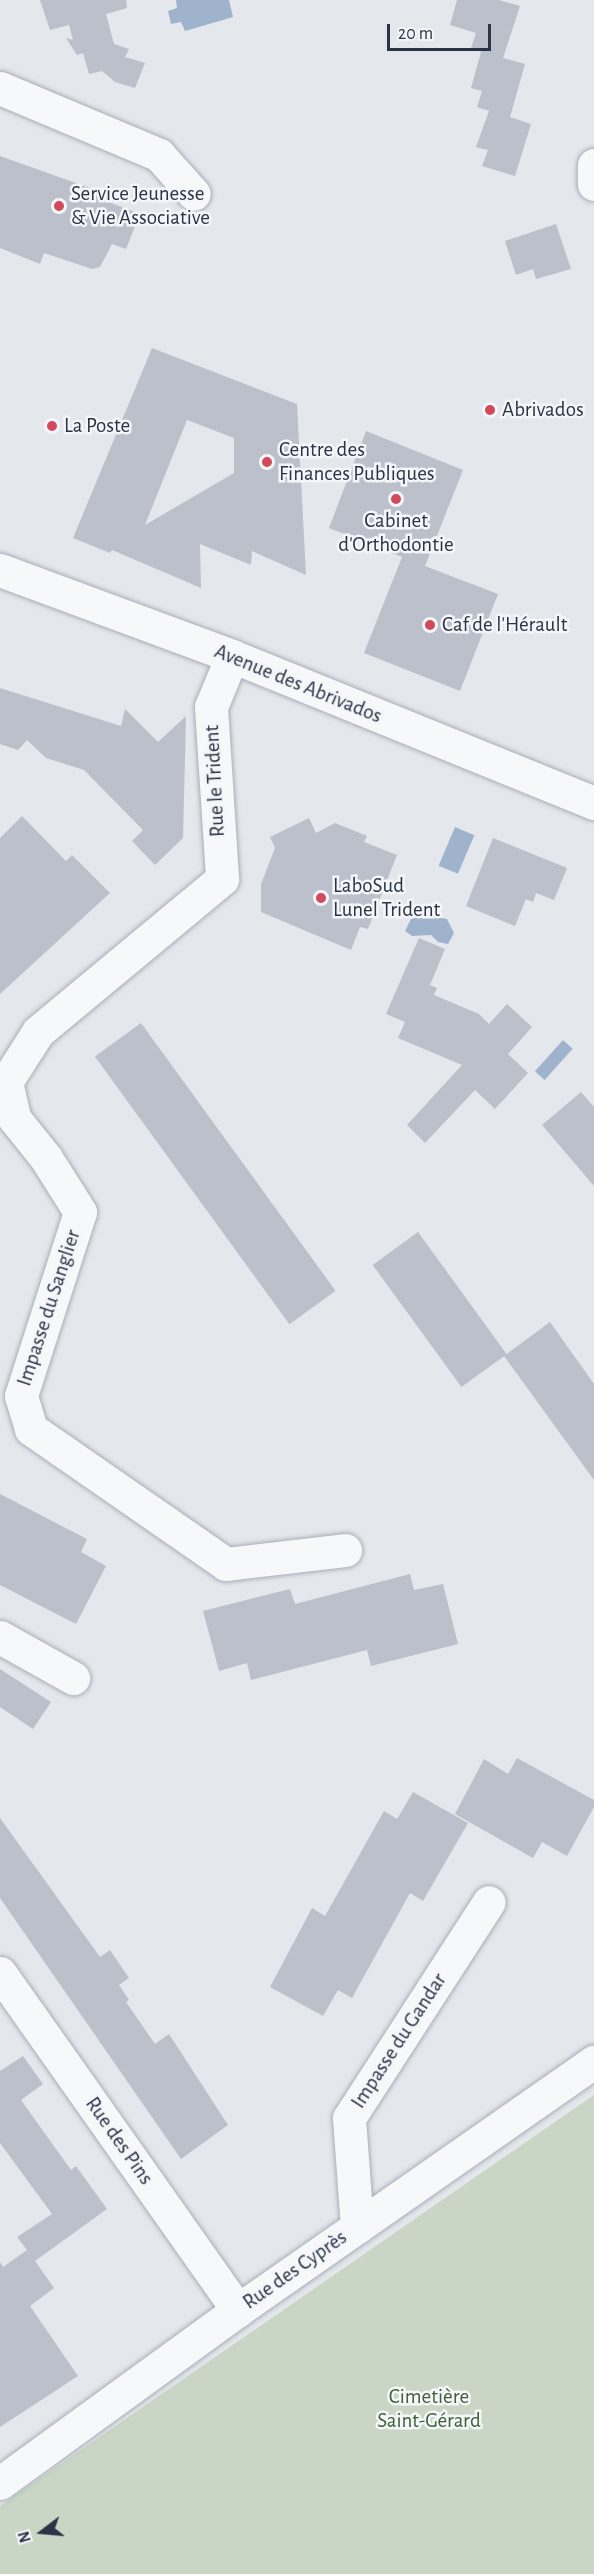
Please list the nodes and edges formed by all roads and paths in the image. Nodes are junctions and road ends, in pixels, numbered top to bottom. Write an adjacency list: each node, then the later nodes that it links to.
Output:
1 (0, 88): 4 (street)
2 (594, 165): 3 (street)
3 (594, 184)
4 (194, 194)
5 (0, 570): 6 (street, Avenue des Abrivados)
6 (231, 656): 7 (street, Avenue des Abrivados); 8 (street, Rue le Trident)
7 (594, 803)
8 (198, 898): 9 (street, Impasse du Sanglier)
9 (3, 1084): 10 (street, Impasse du Sanglier)
10 (345, 1550)
11 (0, 1637): 12 (street)
12 (73, 1678)
13 (489, 1902): 16 (street, Impasse du Gandar)
14 (0, 1973): 17 (street, Rue des Pins)
15 (594, 2062): 16 (street, Rue des Cyprès)
16 (357, 2227): 17 (street, Rue des Cyprès)
17 (238, 2310): 18 (street, Rue des Cyprès)
18 (0, 2483)

